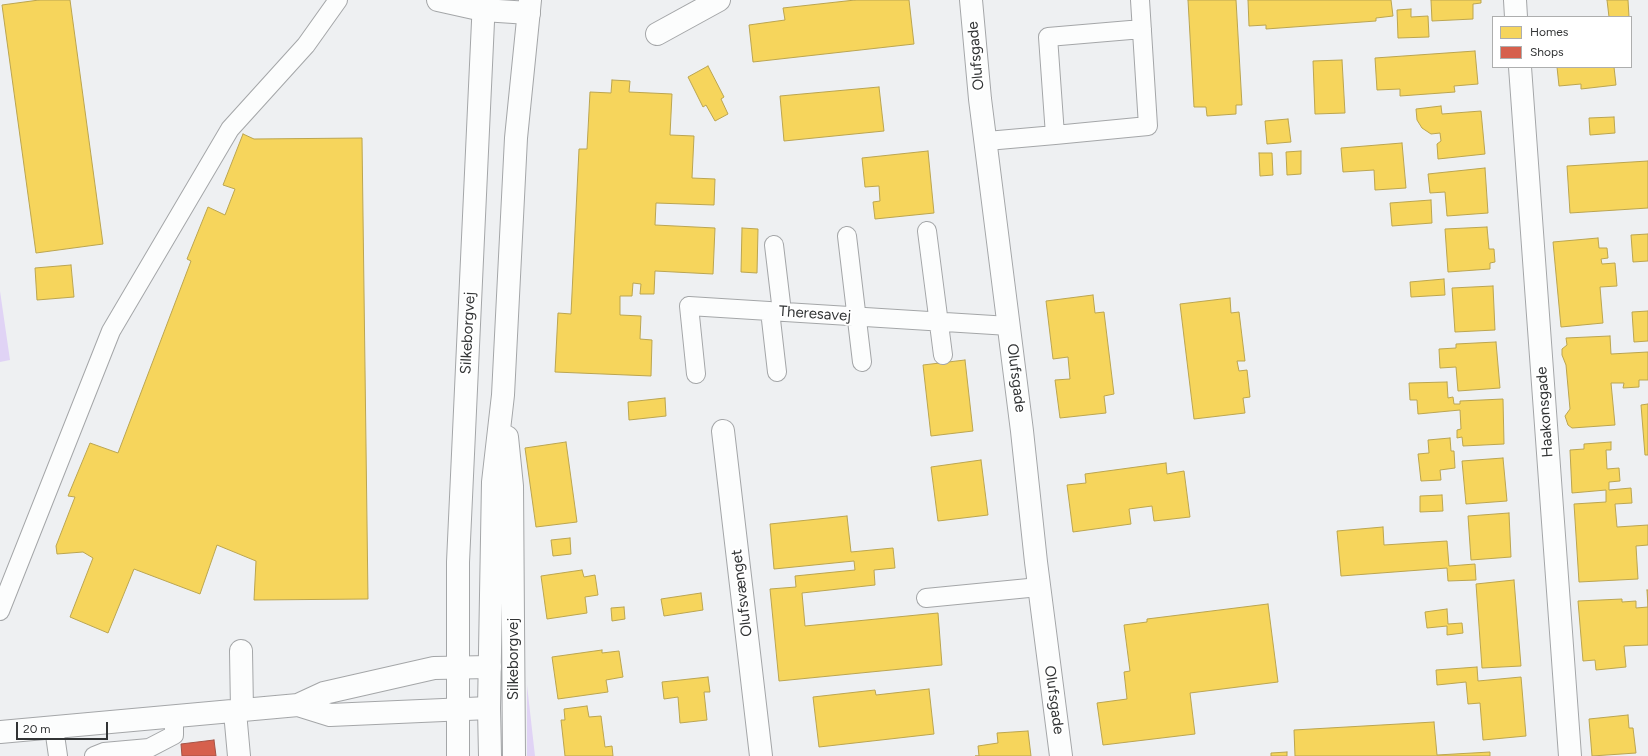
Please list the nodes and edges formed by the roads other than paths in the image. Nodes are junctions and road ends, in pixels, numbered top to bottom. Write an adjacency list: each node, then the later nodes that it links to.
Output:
1 (338, 0): 30 (lane)
2 (438, 0): 7 (street)
3 (719, 0): 11 (street)
4 (971, 0): 14 (street, Olufsgade)
5 (1140, 0): 10 (lane)
6 (1515, 0): 9 (street)
7 (483, 5): 8 (street); 32 (street, Silkeborgvej)
8 (530, 6): 26 (street, Silkeborgvej)
9 (1516, 16)
10 (1142, 29): 13 (lane); 13 (lane)
11 (657, 34)
12 (1520, 68): 49 (street, Haakonsgade)
13 (1055, 135): 14 (lane)
14 (987, 141): 21 (street, Olufsgade)
15 (927, 231): 20 (lane)
16 (846, 236): 19 (lane)
17 (774, 244): 18 (lane)
18 (776, 311): 19 (lane, Theresavej); 24 (lane); 25 (lane, Theresavej)
19 (857, 316): 20 (lane, Theresavej); 23 (lane)
20 (938, 321): 21 (lane, Theresavej); 22 (lane)
21 (1009, 326): 28 (street, Olufsgade)
22 (942, 354)
23 (862, 362)
24 (777, 372)
25 (696, 374)
26 (503, 395): 33 (street, Silkeborgvej); 46 (street, Silkeborgvej)
27 (723, 430): 47 (street, Olufsvænget)
28 (1039, 587): 29 (lane); 48 (street, Olufsgade)
29 (926, 598)
30 (0, 611)
31 (241, 651): 37 (street)
32 (458, 667): 33 (street, Silkeborgvej); 34 (street, Silkeborgvej); 36 (street, Silkeborgvej)
33 (490, 667): 35 (street, Silkeborgvej)
34 (298, 705): 36 (street, Silkeborgvej); 37 (street, Silkeborgvej)
35 (489, 708): 36 (street, Silkeborgvej); 45 (street, Silkeborgvej)
36 (458, 710): 44 (street, Silkeborgvej)
37 (238, 711): 38 (street, Silkeborgvej); 43 (street)
38 (174, 717): 39 (street, Silkeborgvej); 42 (lane)
39 (54, 728): 40 (street, Silkeborgvej); 41 (lane)
40 (0, 732)
41 (58, 756)
42 (94, 756)
43 (239, 756)
44 (458, 756)
45 (490, 756)
46 (514, 756)
47 (761, 756)
48 (1061, 756)
49 (1570, 756)

